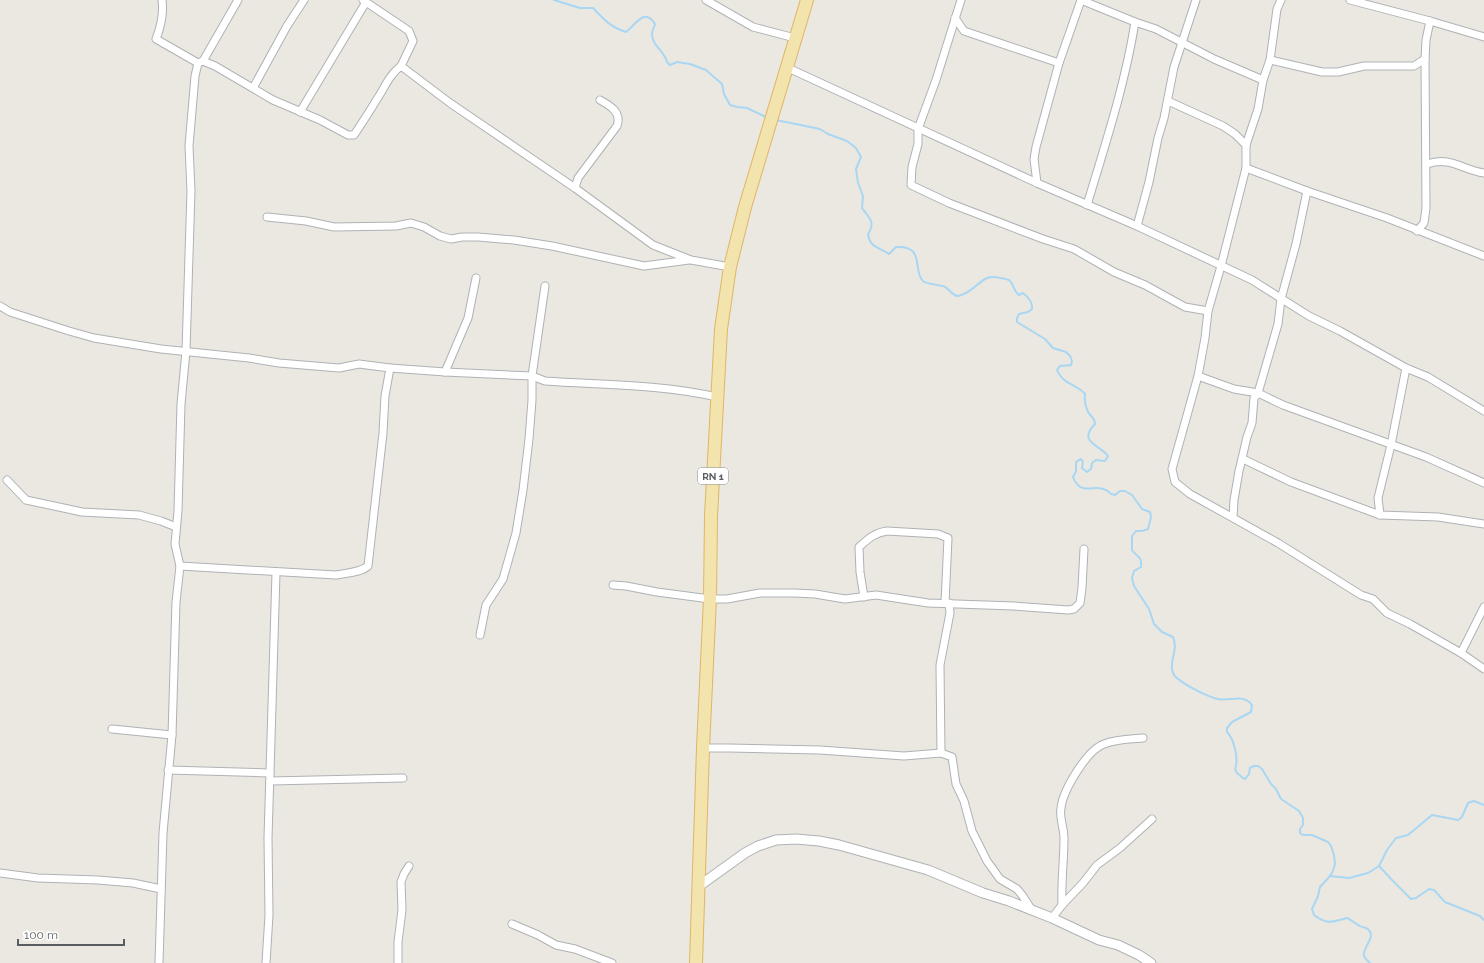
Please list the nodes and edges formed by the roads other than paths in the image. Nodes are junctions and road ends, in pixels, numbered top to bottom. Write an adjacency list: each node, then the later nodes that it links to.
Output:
1 (162, 0): 20 (street)
2 (238, 0): 20 (street)
3 (304, 0): 25 (street)
4 (706, 0): 16 (street)
5 (807, 0): 16 (main road, RN 1)
6 (960, 0): 12 (street)
7 (1081, 0): 14 (street); 21 (street)
8 (1196, 0): 17 (street)
9 (1281, 0): 19 (street)
10 (1350, 0): 13 (street)
11 (364, 1): 22 (street); 28 (street)
12 (955, 18): 21 (street); 29 (street)
13 (1430, 21): 15 (street); 18 (street)
14 (1135, 22): 17 (street); 37 (street)
15 (1484, 37)
16 (795, 38): 23 (main road, RN 1)
17 (1182, 41): 24 (street); 27 (street)
18 (1425, 59): 19 (street); 31 (street)
19 (1270, 60): 24 (street)
20 (201, 62): 25 (street); 50 (street)
21 (1059, 63): 34 (street)
22 (401, 66): 28 (street); 35 (street)
23 (786, 68): 29 (street); 44 (main road, RN 1)
24 (1263, 80): 30 (street)
25 (253, 88): 28 (street)
26 (600, 100): 35 (street)
27 (1168, 101): 30 (street); 39 (street)
28 (300, 112)
29 (918, 129): 34 (street); 49 (street)
30 (1246, 145): 32 (street)
31 (1426, 164): 33 (street); 40 (street)
32 (1246, 168): 36 (street); 43 (street)
33 (1484, 173)
34 (1037, 183): 37 (street)
35 (575, 188): 42 (street)
36 (1307, 191): 40 (street); 47 (street)
37 (1087, 205): 39 (street)
38 (267, 217): 42 (street)
39 (1137, 226): 43 (street)
40 (1417, 231): 41 (street)
41 (1484, 256)
42 (691, 260): 44 (street)
43 (1221, 266): 47 (street); 49 (street)
44 (730, 267): 57 (main road, RN 1)
45 (476, 278): 53 (street)
46 (545, 286): 54 (street)
47 (1281, 299): 52 (street); 56 (street)
48 (0, 306): 50 (street)
49 (1208, 311): 55 (street)
50 (186, 351): 51 (street); 66 (street)
51 (390, 368): 53 (street); 69 (street)
52 (1406, 368): 58 (street); 59 (street)
53 (445, 372): 54 (street)
54 (532, 376): 57 (street); 75 (street)
55 (1198, 376): 56 (street); 64 (street)
56 (1258, 393): 59 (street); 60 (street)
57 (717, 397): 72 (main road, RN 1)
58 (1484, 411)
59 (1391, 445): 62 (street); 63 (street)
60 (1243, 459): 63 (street); 64 (street)
61 (7, 480): 66 (street)
62 (1484, 483)
63 (1380, 515): 65 (street)
64 (1233, 517): 76 (street)
65 (1484, 524)
66 (176, 527): 68 (street)
67 (1084, 549): 73 (street)
68 (180, 566): 69 (street); 79 (street)
69 (276, 573): 84 (street)
70 (614, 585): 72 (street)
71 (864, 597): 72 (street); 73 (street); 73 (street)
72 (710, 599): 81 (main road, RN 1)
73 (947, 603): 82 (street)
74 (1484, 607): 76 (street)
75 (480, 635)
76 (1461, 653): 77 (street)
77 (1484, 670)
78 (112, 730): 79 (street)
79 (172, 735): 83 (street)
80 (1143, 738): 92 (street)
81 (703, 748): 82 (street); 90 (main road, RN 1)
82 (941, 753): 93 (street)
83 (168, 770): 84 (street); 91 (street)
84 (270, 773): 86 (street)
85 (403, 778): 86 (street)
86 (270, 781): 97 (street)
87 (1152, 819): 92 (street)
88 (409, 866): 98 (street)
89 (0, 873): 91 (street)
90 (699, 886): 93 (street); 100 (main road, RN 1)
91 (160, 888): 96 (street)
92 (1062, 905): 94 (street)
93 (1030, 909): 94 (street)
94 (1052, 918): 101 (street)
95 (512, 924): 99 (street)
96 (159, 963)
97 (266, 963)
98 (398, 963)
99 (612, 963)
100 (696, 963)
101 (1151, 963)

